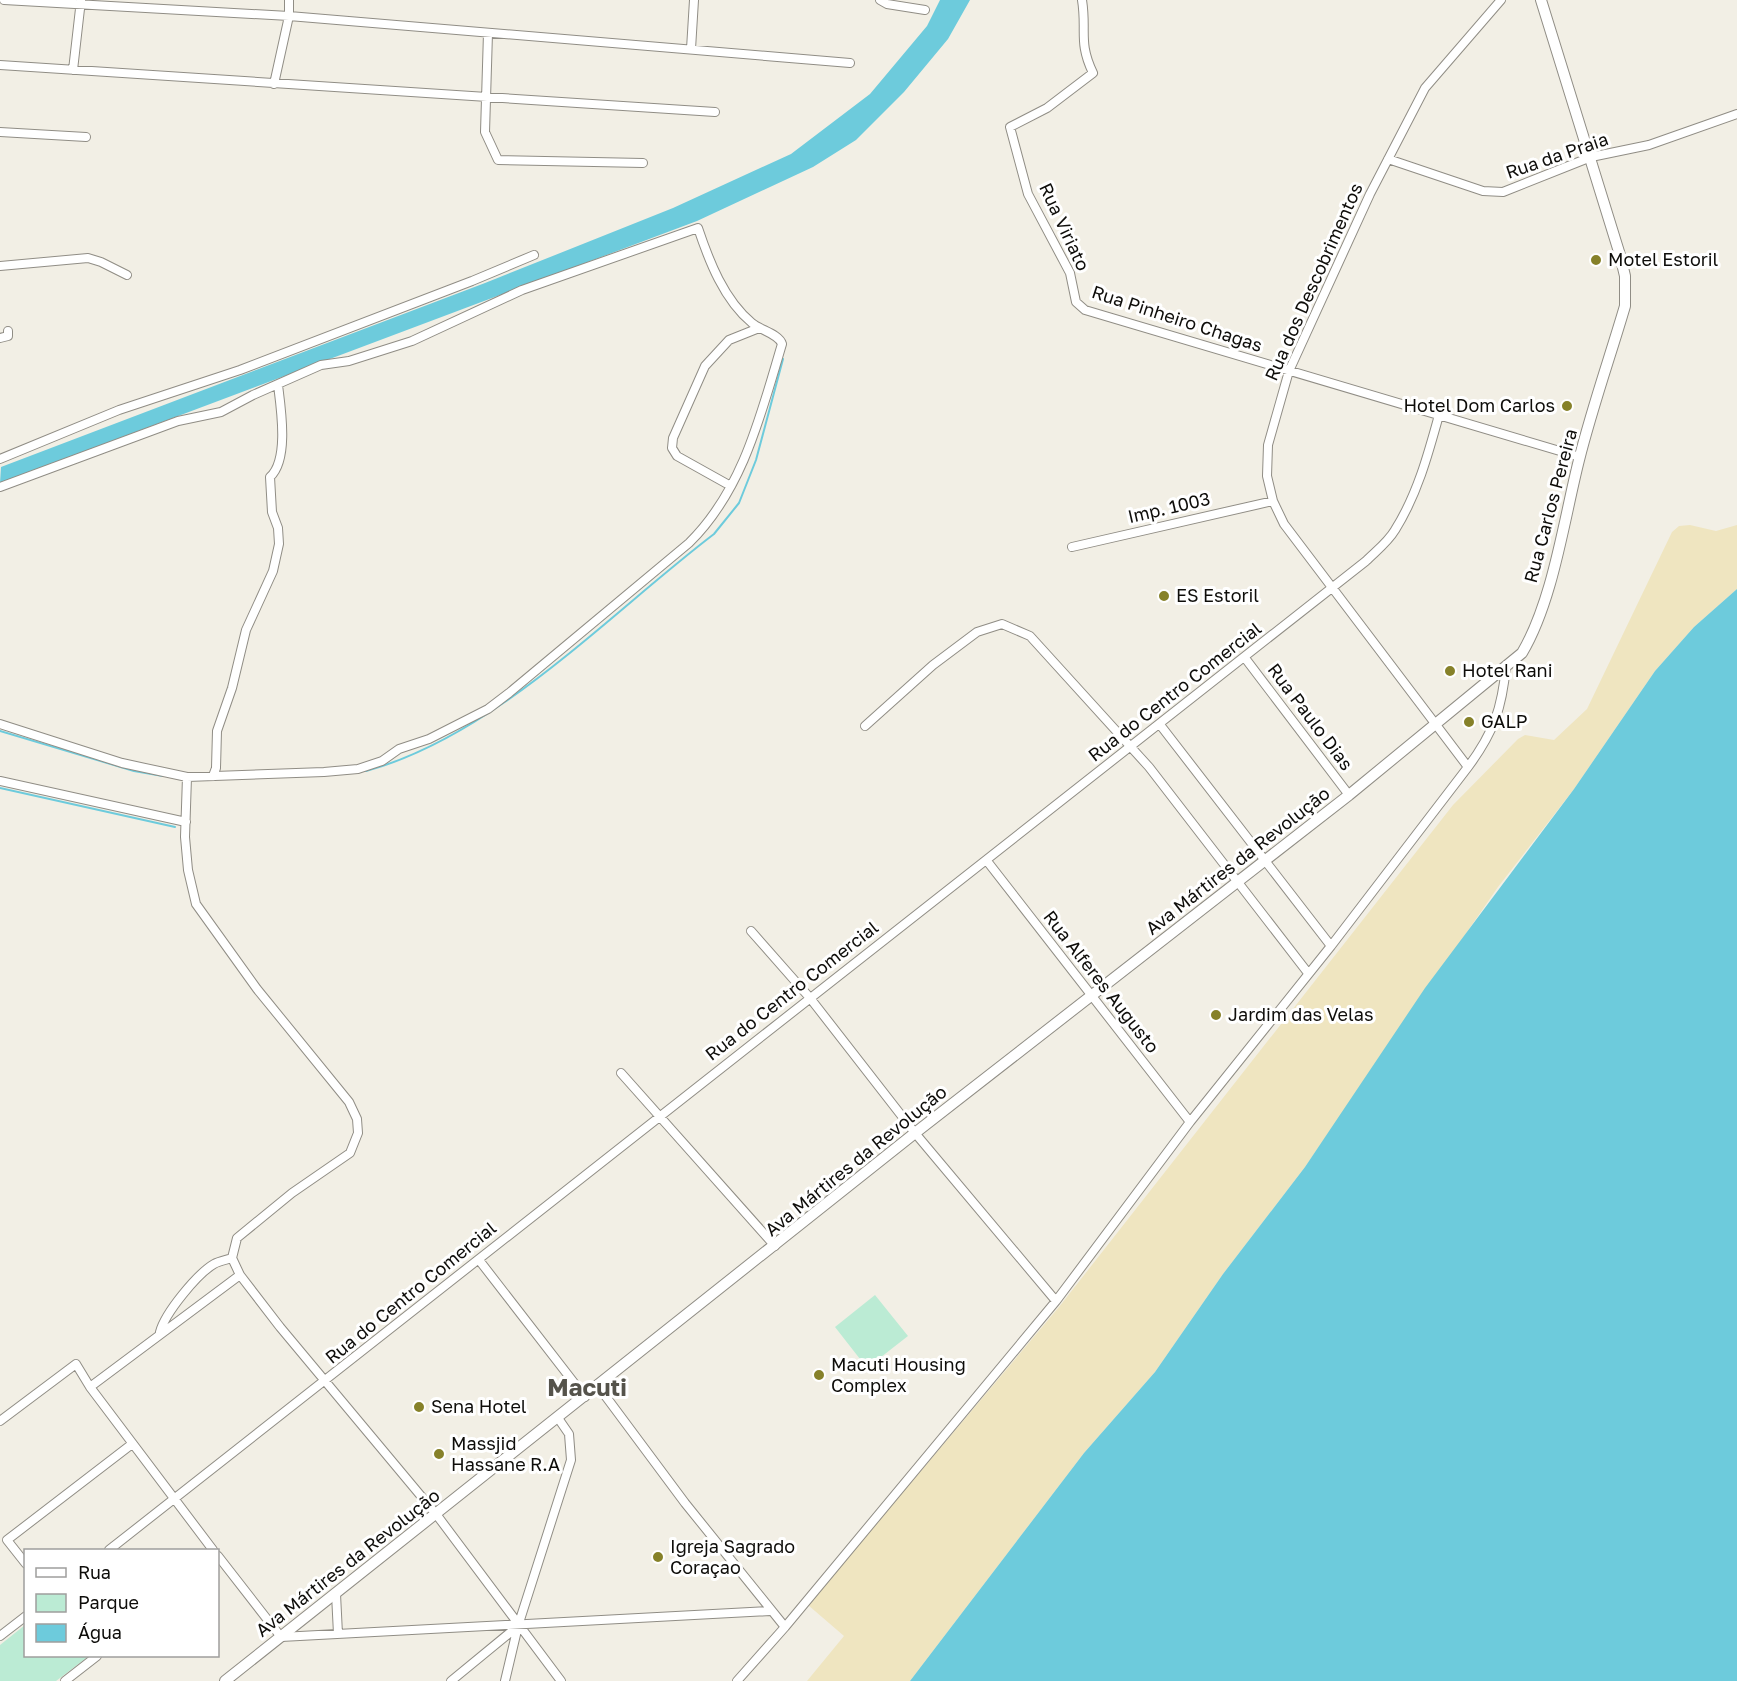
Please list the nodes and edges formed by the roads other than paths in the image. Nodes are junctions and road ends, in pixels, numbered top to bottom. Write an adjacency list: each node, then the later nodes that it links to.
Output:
1 (4, 0): 8 (street)
2 (290, 0): 10 (street)
3 (694, 0): 12 (street)
4 (880, 0): 9 (street)
5 (1082, 0): 28 (street, Rua Viriato)
6 (1501, 0): 23 (street, Rua dos Descobrimentos)
7 (1541, 0): 22 (street, Rua Carlos Pereira)
8 (81, 2): 10 (street); 15 (street)
9 (925, 10)
10 (289, 16): 11 (street); 16 (street)
11 (488, 33): 12 (street); 17 (street)
12 (691, 49): 13 (street)
13 (850, 63)
14 (0, 65): 15 (street)
15 (73, 70): 16 (street)
16 (274, 84): 17 (street)
17 (484, 97): 18 (street); 24 (street)
18 (716, 112)
19 (1737, 114): 22 (street, Rua da Praia)
20 (0, 132): 21 (street)
21 (86, 137)
22 (1591, 157): 23 (street, Rua da Praia); 35 (street, Rua Carlos Pereira)
23 (1388, 159): 32 (street, Rua dos Descobrimentos)
24 (643, 163)
25 (534, 255): 36 (street)
26 (0, 266): 27 (street)
27 (127, 275)
28 (1077, 302): 32 (street, Rua Pinheiro Chagas)
29 (759, 328): 33 (street); 37 (street); 37 (street)
30 (8, 331): 31 (street)
31 (0, 338)
32 (1288, 371): 34 (street, Rua Pinheiro Chagas); 39 (street, Rua dos Descobrimentos)
33 (278, 385): 38 (street); 50 (street)
34 (1439, 416): 35 (street, Rua Pinheiro Chagas); 41 (street, Rua do Centro Comercial)
35 (1580, 457): 43 (street, Rua Carlos Pereira)
36 (0, 459)
37 (729, 485): 50 (street)
38 (0, 487)
39 (1274, 501): 40 (street, Imp. 1003); 41 (street, Rua dos Descobrimentos)
40 (1072, 547)
41 (1332, 590): 42 (street, Rua do Centro Comercial); 45 (street, Rua dos Descobrimentos)
42 (1245, 658): 47 (street, Rua do Centro Comercial); 53 (street, Rua Paulo Dias)
43 (1506, 666): 45 (street, Ava Mártires da Revolução); 49 (street)
44 (0, 724): 51 (street)
45 (1437, 725): 49 (street, Rua dos Descobrimentos); 53 (street, Ava Mártires da Revolução)
46 (865, 726): 48 (street)
47 (1161, 726): 48 (street, Rua do Centro Comercial); 56 (street)
48 (1130, 748): 55 (street, Rua do Centro Comercial); 57 (street)
49 (1468, 767): 59 (street)
50 (213, 776): 51 (street)
51 (187, 777): 54 (street)
52 (0, 781): 54 (street)
53 (1349, 795): 56 (street, Ava Mártires da Revolução)
54 (186, 822): 68 (street)
55 (987, 861): 61 (street, Rua Alferes Augusto); 62 (street, Rua do Centro Comercial)
56 (1263, 862): 57 (street, Ava Mártires da Revolução); 59 (street)
57 (1238, 882): 60 (street); 61 (street, Ava Mártires da Revolução)
58 (751, 931): 62 (street)
59 (1331, 946): 60 (street)
60 (1308, 973): 65 (street)
61 (1091, 996): 65 (street, Rua Alferes Augusto); 66 (street, Ava Mártires da Revolução)
62 (810, 998): 64 (street, Rua do Centro Comercial); 66 (street)
63 (621, 1072): 64 (street)
64 (660, 1116): 67 (street); 69 (street, Rua do Centro Comercial)
65 (1190, 1122): 71 (street)
66 (915, 1133): 67 (street, Ava Mártires da Revolução); 71 (street)
67 (775, 1246): 74 (street, Ava Mártires da Revolução)
68 (232, 1258): 70 (street); 72 (street)
69 (478, 1260): 73 (street, Rua do Centro Comercial); 76 (street)
70 (240, 1275): 72 (street); 73 (street)
71 (1056, 1301): 91 (street)
72 (160, 1333): 75 (street)
73 (326, 1381): 80 (street, Rua do Centro Comercial); 81 (street)
74 (598, 1386): 76 (street, Ava Mártires da Revolução); 88 (street)
75 (90, 1387): 78 (street); 79 (street)
76 (585, 1397): 77 (street, Ava Mártires da Revolução)
77 (558, 1418): 81 (street, Ava Mártires da Revolução); 90 (street)
78 (0, 1421)
79 (132, 1444): 80 (street); 82 (street)
80 (174, 1499): 83 (street, Rua do Centro Comercial); 84 (street)
81 (436, 1514): 87 (street, Ava Mártires da Revolução); 90 (street)
82 (3, 1543): 86 (street)
83 (112, 1549)
84 (212, 1549)
85 (219, 1557): 94 (street)
86 (24, 1562)
87 (336, 1594): 92 (street); 94 (street, Ava Mártires da Revolução)
88 (770, 1611): 90 (street); 91 (street)
89 (24, 1618): 93 (street)
90 (518, 1626): 92 (street); 98 (street); 99 (street); 100 (street)
91 (785, 1627): 101 (street)
92 (338, 1634): 94 (street)
93 (0, 1636)
94 (281, 1637): 97 (street, Ava Mártires da Revolução)
95 (96, 1657): 96 (street)
96 (65, 1681)
97 (225, 1681)
98 (451, 1681)
99 (505, 1681)
100 (561, 1681)
101 (737, 1681)

